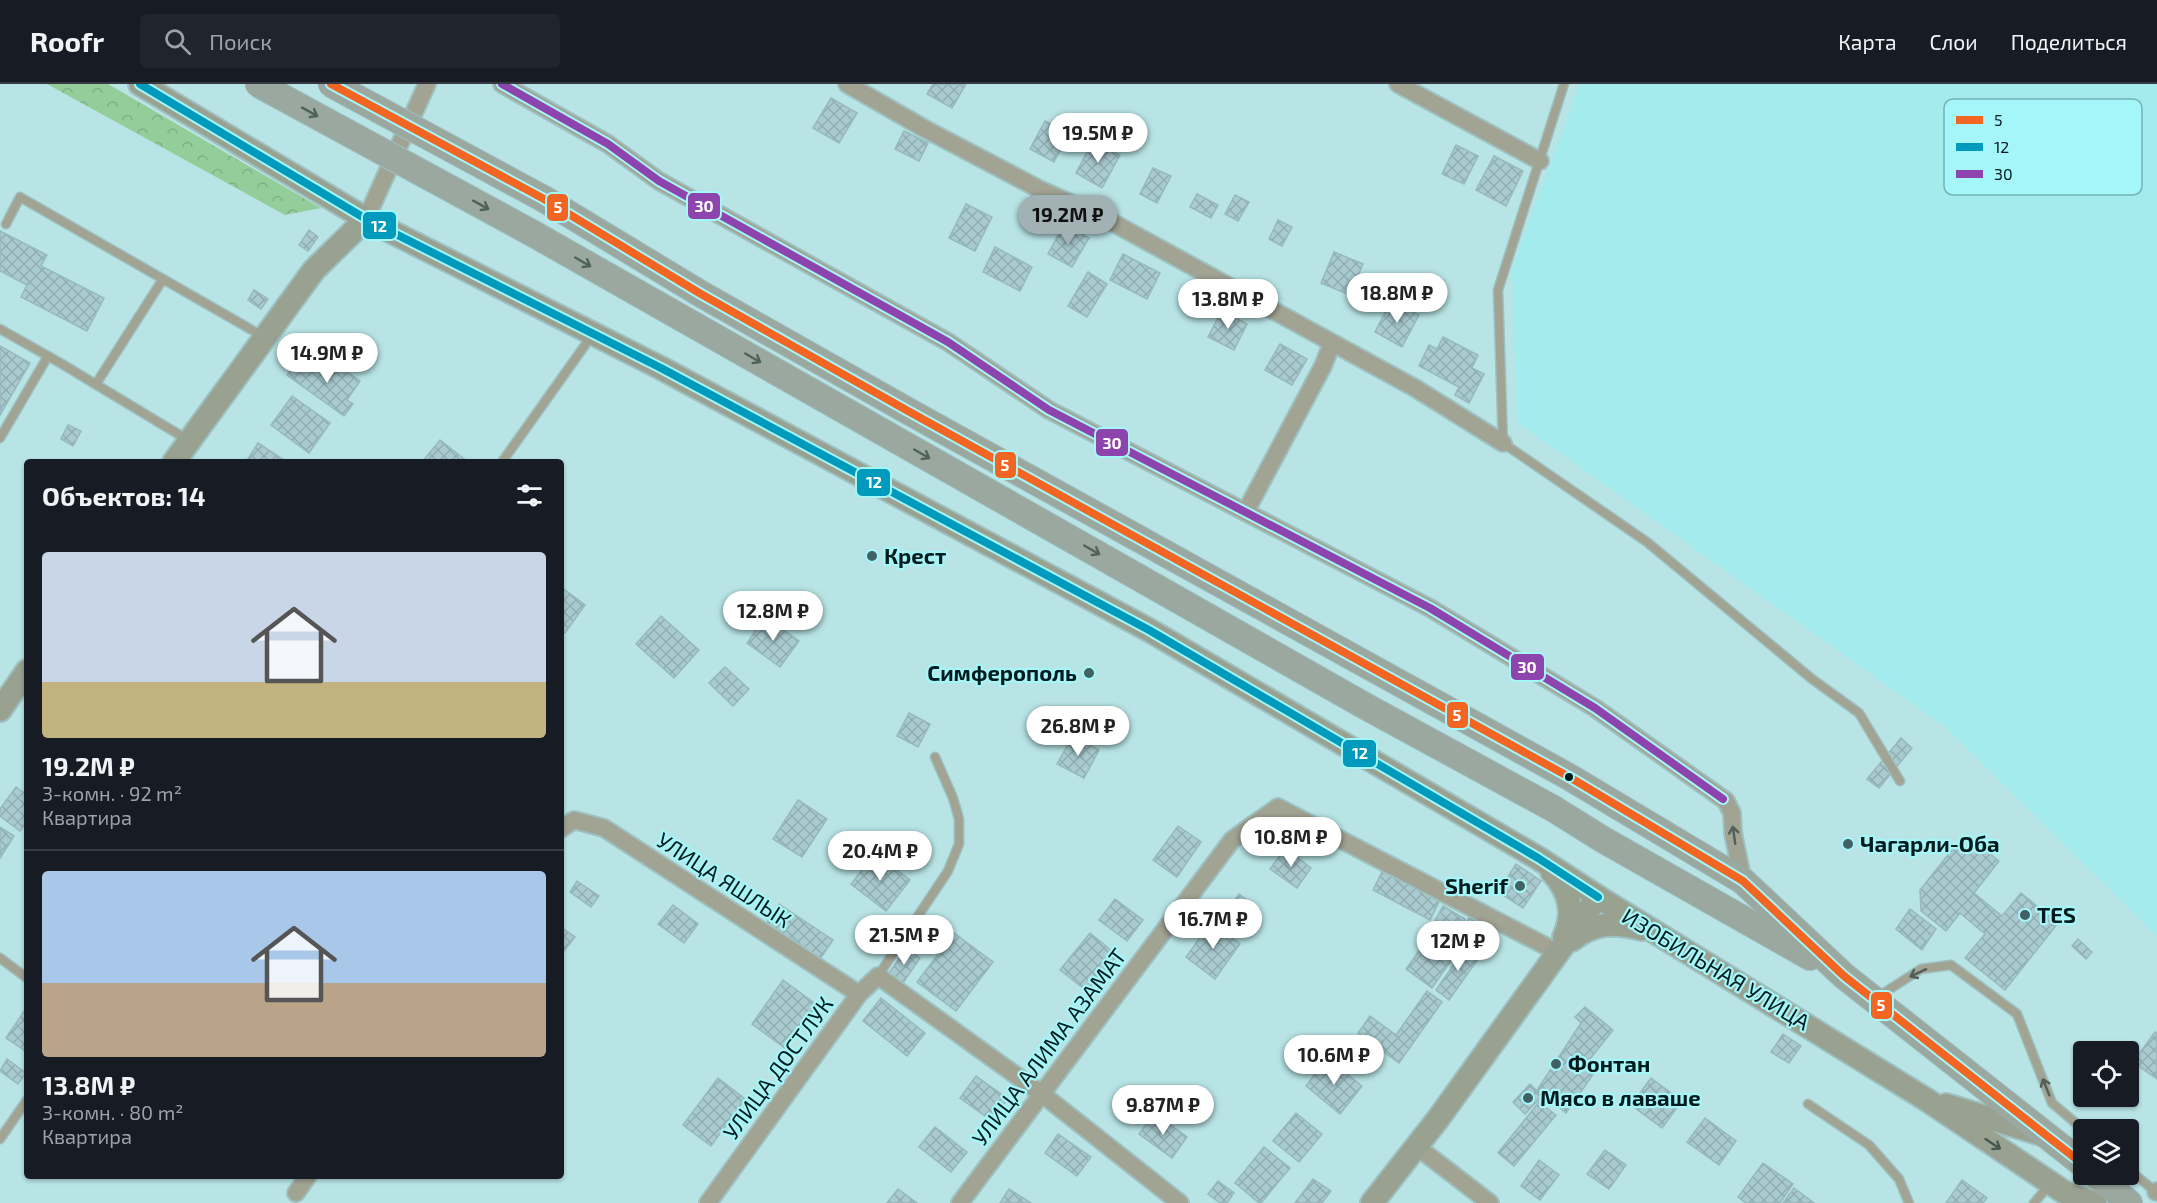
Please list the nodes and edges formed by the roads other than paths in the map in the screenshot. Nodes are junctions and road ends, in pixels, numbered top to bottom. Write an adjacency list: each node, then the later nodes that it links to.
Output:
1 (140, 84): 10 (main road)
2 (258, 84): 38 (main road, one-way to 38, bridge)
3 (331, 84): 31 (main road, bridge)
4 (427, 84): 10 (street)
5 (502, 84): 24 (street)
6 (847, 84): 16 (street)
7 (1398, 84): 9 (street)
8 (1564, 84): 9 (lane)
9 (1539, 161): 21 (lane)
10 (366, 219): 14 (main road); 15 (main road)
11 (6, 224): 12 (lane)
12 (163, 279): 15 (lane); 18 (lane)
13 (0, 329): 17 (lane)
14 (594, 334): 23 (lane); 30 (main road)
15 (265, 337): 20 (main road)
16 (1332, 343): 21 (street); 24 (street)
17 (48, 356): 18 (lane); 19 (lane)
18 (96, 384): 20 (lane)
19 (0, 438)
20 (189, 441): 22 (main road)
21 (1503, 443): 28 (lane)
22 (176, 459)
23 (504, 459)
24 (1246, 511): 31 (street, one-way to 24)
25 (24, 675): 26 (main road)
26 (0, 710)
27 (935, 757): 37 (lane)
28 (1900, 781)
29 (564, 827): 39 (street, УЛИЦА ЯШЛЫК)
30 (1541, 861): 32 (main road); 34 (main road)
31 (1743, 881): 38 (main road)
32 (1598, 897): 33 (main road, ИЗОБИЛЬНАЯ УЛИЦА); 34 (main road, ИЗОБИЛЬНАЯ УЛИЦА)
33 (1670, 940): 34 (main road); 42 (main road, ИЗОБИЛЬНАЯ УЛИЦА)
34 (1557, 952): 41 (street, УЛИЦА АЛИМА АЗАМАТ); 48 (main road, ИЗОБИЛЬНАЯ УЛИЦА)
35 (0, 958): 36 (lane)
36 (24, 976)
37 (878, 976): 39 (street, УЛИЦА ДОСТЛУК); 41 (street)
38 (1844, 976): 40 (main road)
39 (859, 994): 56 (street, УЛИЦА ДОСТЛУК)
40 (1875, 999): 45 (lane, one-way to 40); 47 (main road)
41 (1042, 1094): 57 (street, УЛИЦА АЛИМА АЗАМАТ); 58 (street)
42 (1927, 1100): 47 (main road); 52 (main road, ИЗОБИЛЬНАЯ УЛИЦА, one-way to 52)
43 (24, 1104): 46 (lane)
44 (1808, 1104): 61 (lane)
45 (2073, 1121)
46 (0, 1139)
47 (2053, 1139): 49 (main road)
48 (1416, 1146): 59 (main road, ИЗОБИЛЬНАЯ УЛИЦА); 60 (street)
49 (2073, 1156)
50 (2139, 1178): 54 (lane)
51 (306, 1179): 55 (street)
52 (2052, 1183): 62 (lane); 63 (main road, ИЗОБИЛЬНАЯ УЛИЦА)
53 (2108, 1185): 64 (main road)
54 (2157, 1192)
55 (296, 1193)
56 (708, 1203)
57 (960, 1203)
58 (1180, 1203)
59 (1372, 1203)
60 (1490, 1203)
61 (1909, 1203)
62 (2034, 1203)
63 (2095, 1203)
64 (2129, 1203)

